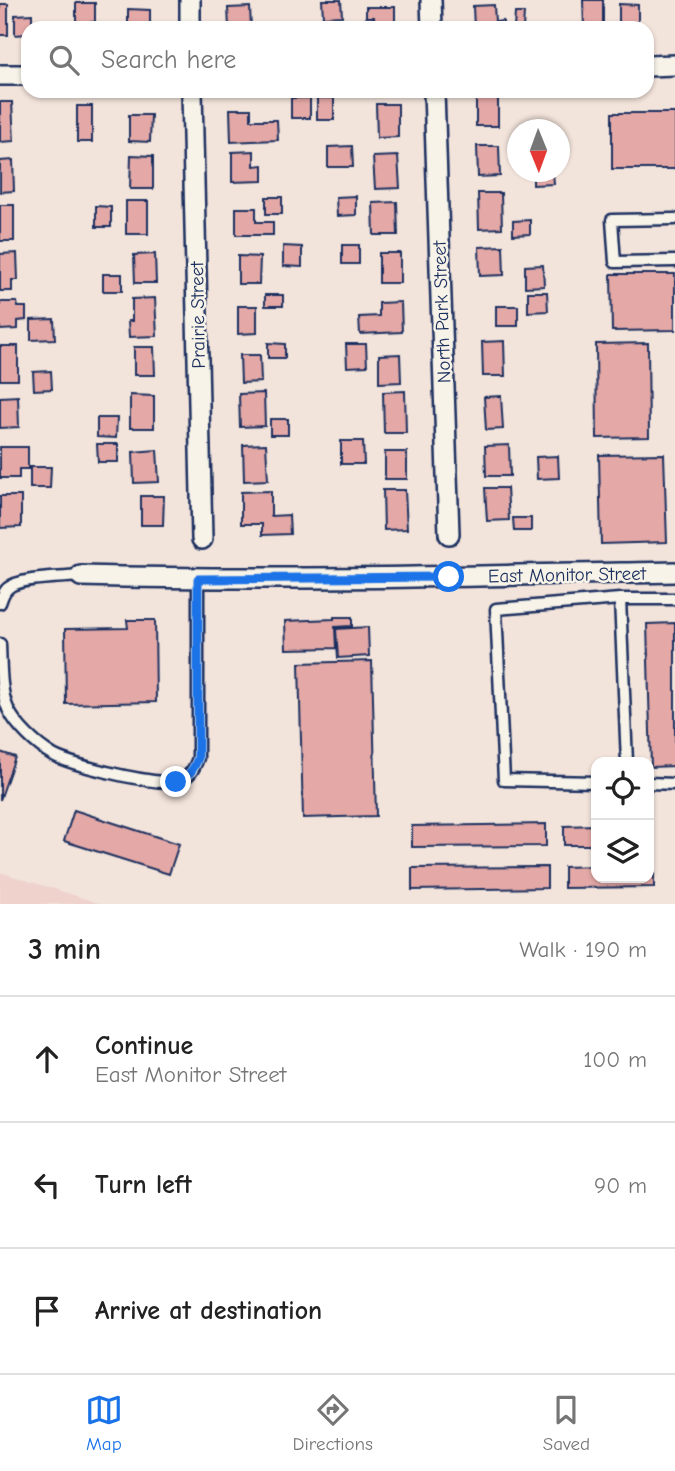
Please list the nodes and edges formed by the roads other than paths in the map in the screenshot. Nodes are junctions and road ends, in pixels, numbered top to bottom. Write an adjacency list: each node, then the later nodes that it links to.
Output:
1 (190, 0): 3 (street)
2 (431, 0): 4 (street)
3 (190, 21)
4 (432, 21)
5 (675, 65): 6 (street)
6 (654, 66)
7 (0, 75): 8 (street)
8 (21, 75)
9 (192, 98): 14 (street, Prairie Street)
10 (434, 98): 13 (street, North Park Street)
11 (675, 219): 12 (lane)
12 (675, 261)
13 (449, 534)
14 (202, 539)
15 (675, 572): 17 (street, East Monitor Street)
16 (81, 576): 17 (street, East Monitor Street); 20 (lane)
17 (198, 579): 21 (lane)
18 (620, 599): 19 (lane); 22 (lane); 23 (lane)
19 (675, 599)
20 (0, 603)
21 (0, 645)
22 (627, 757)
23 (591, 782)
24 (654, 783): 25 (lane)
25 (675, 784)

